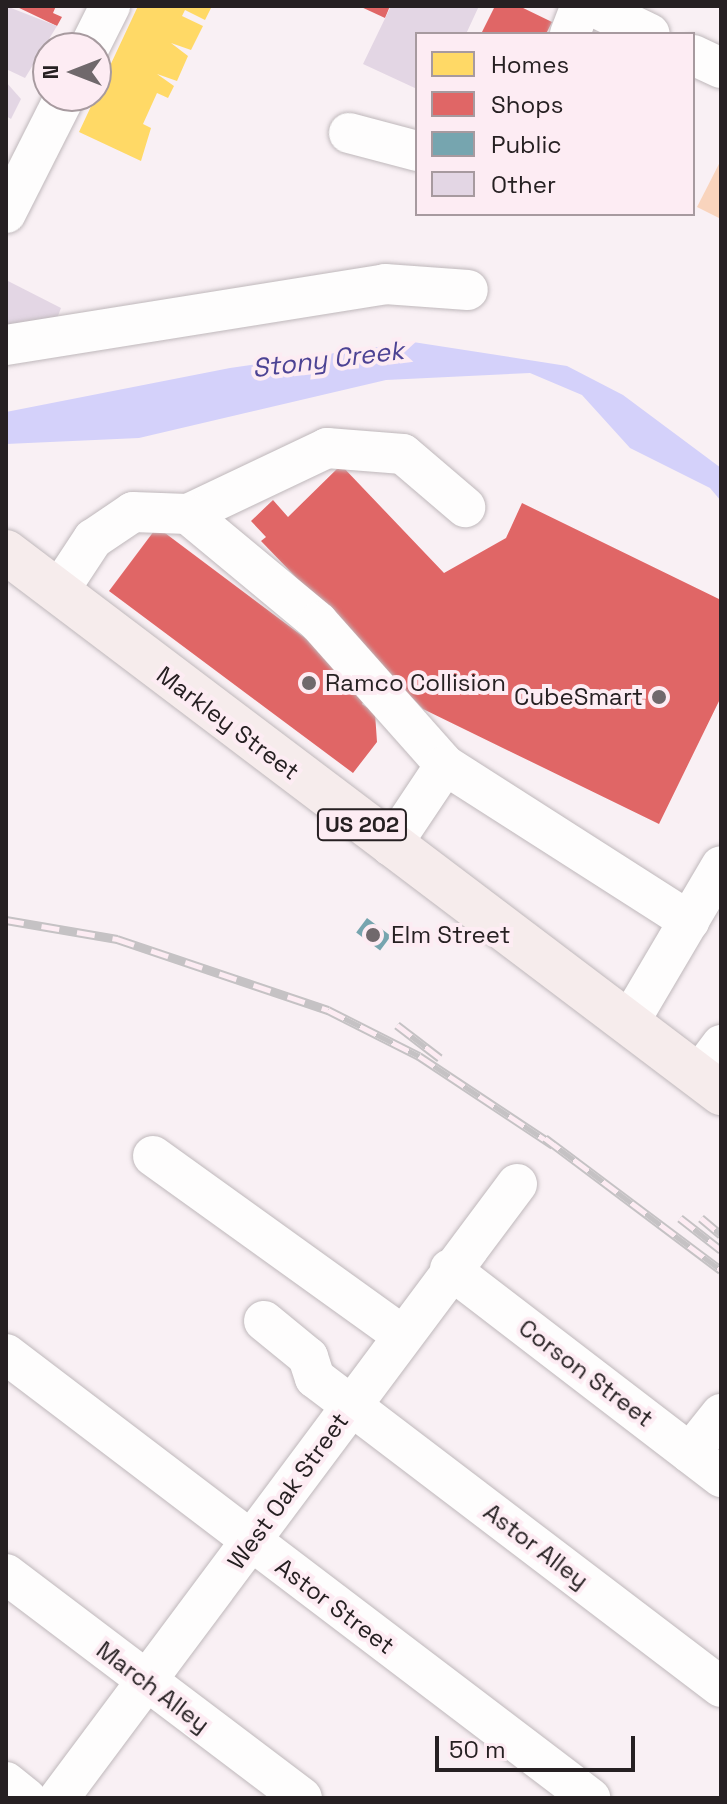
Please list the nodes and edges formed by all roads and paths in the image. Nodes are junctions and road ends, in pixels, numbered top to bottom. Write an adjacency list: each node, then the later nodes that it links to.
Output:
1 (110, 6): 4 (street)
2 (581, 6): 5 (street)
3 (592, 6): 6 (street)
4 (97, 32)
5 (571, 32)
6 (646, 32)
7 (695, 56): 8 (street)
8 (721, 68)
9 (57, 112): 12 (street)
10 (349, 133): 11 (street)
11 (415, 150)
12 (6, 213)
13 (468, 290): 14 (street)
14 (6, 345)
15 (465, 507): 16 (street)
16 (188, 514): 18 (street); 19 (street)
17 (6, 552): 18 (highway, Markley Street / US 202)
18 (58, 592): 20 (highway, Markley Street / US 202)
19 (445, 765): 20 (street); 22 (street)
20 (391, 846): 23 (highway, Markley Street / US 202)
21 (721, 866): 22 (street)
22 (689, 921): 23 (street)
23 (628, 1024): 24 (highway, Markley Street / US 202)
24 (713, 1072)
25 (153, 1156): 29 (street)
26 (517, 1184): 27 (street, West Oak Street)
27 (450, 1269): 29 (street, West Oak Street); 33 (street, Corson Street)
28 (264, 1321): 31 (street, Astor Alley)
29 (402, 1335): 31 (street, West Oak Street)
30 (6, 1354): 35 (street, Astor Street)
31 (351, 1405): 35 (street, West Oak Street); 38 (street, Astor Alley)
32 (721, 1414): 33 (street)
33 (690, 1453): 34 (street, Corson Street)
34 (721, 1477)
35 (250, 1542): 37 (street, West Oak Street); 43 (street, Astor Street)
36 (6, 1574): 37 (street, March Alley)
37 (147, 1684): 41 (street, West Oak Street); 42 (street, March Alley)
38 (721, 1687)
39 (6, 1782): 40 (street)
40 (26, 1798)
41 (59, 1798)
42 (302, 1798)
43 (590, 1798)

